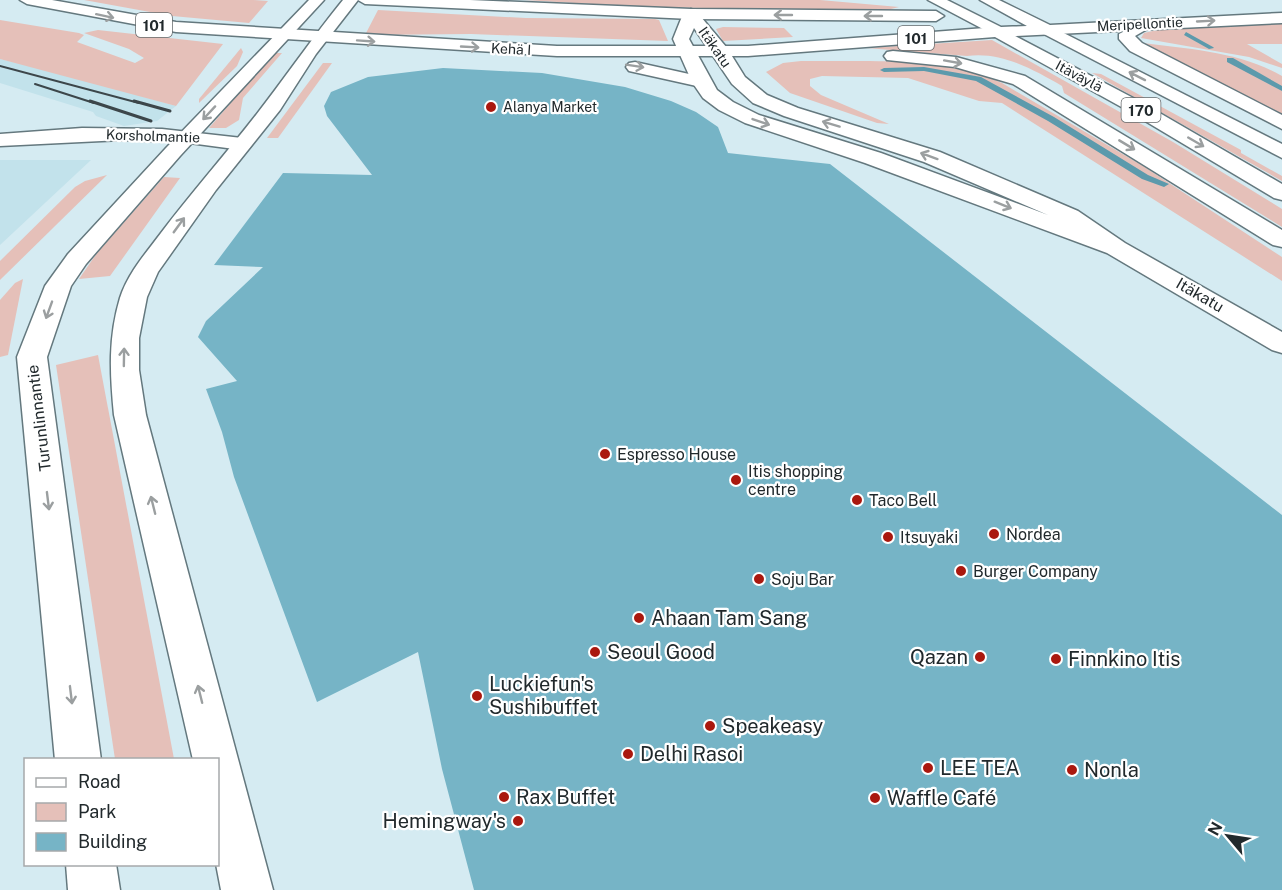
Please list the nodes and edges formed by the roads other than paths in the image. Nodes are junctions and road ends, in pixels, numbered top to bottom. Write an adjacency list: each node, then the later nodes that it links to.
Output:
1 (27, 0): 16 (main road, Kehä I / 101, one-way to 16)
2 (317, 0): 16 (main road, Turunlinnantie)
3 (351, 0): 17 (main road)
4 (365, 0): 9 (main road, 101)
5 (935, 0): 12 (main road, Itäväylä / 170)
6 (987, 0): 10 (main road, Itäväylä / 170)
7 (1282, 3): 8 (main road, Meripellontie)
8 (1178, 7)
9 (691, 14): 12 (main road, 101, one-way to 9); 19 (main road, Itäkatu); 21 (main road, Itäkatu)
10 (1015, 14): 12 (main road); 14 (main road, Itäväylä / 170)
11 (1149, 14): 13 (main road, Meripellontie, one-way to 13); 14 (main road, Meripellontie); 23 (main road)
12 (965, 15): 15 (main road, Itäväylä / 170)
13 (1282, 18)
14 (1047, 21): 15 (main road, Meripellontie); 27 (main road, Itäväylä / 170, one-way to 14)
15 (998, 32): 20 (main road, Kehä I / 101); 28 (main road, Itäväylä / 170, one-way to 28)
16 (282, 35): 17 (main road, Kehä I / 101); 25 (main road, Turunlinnantie, one-way to 25)
17 (321, 37): 18 (main road, Kehä I / 101, one-way to 18); 26 (main road)
18 (557, 51): 21 (main road, Kehä I / 101); 22 (main road, one-way to 22)
19 (721, 51): 20 (main road, Kehä I / 101); 21 (main road, Kehä I / 101); 30 (main road, Itäkatu, one-way to 19)
20 (748, 51): 29 (main road, one-way to 29)
21 (688, 52): 22 (main road, Itäkatu)
22 (700, 82): 30 (main road, Itäkatu, one-way to 30)
23 (1282, 123)
24 (0, 140): 25 (main road, Korsholmantie)
25 (181, 144): 26 (main road, Korsholmantie); 32 (main road, Turunlinnantie, one-way to 32)
26 (242, 144): 33 (main road, one-way to 26)
27 (1282, 152)
28 (1282, 193)
29 (1282, 240)
30 (1116, 248): 31 (main road, Itäkatu)
31 (1282, 344)
32 (78, 758)
33 (216, 758)
34 (219, 770): 37 (main road)
35 (91, 866): 36 (main road)
36 (94, 890)
37 (246, 890)

